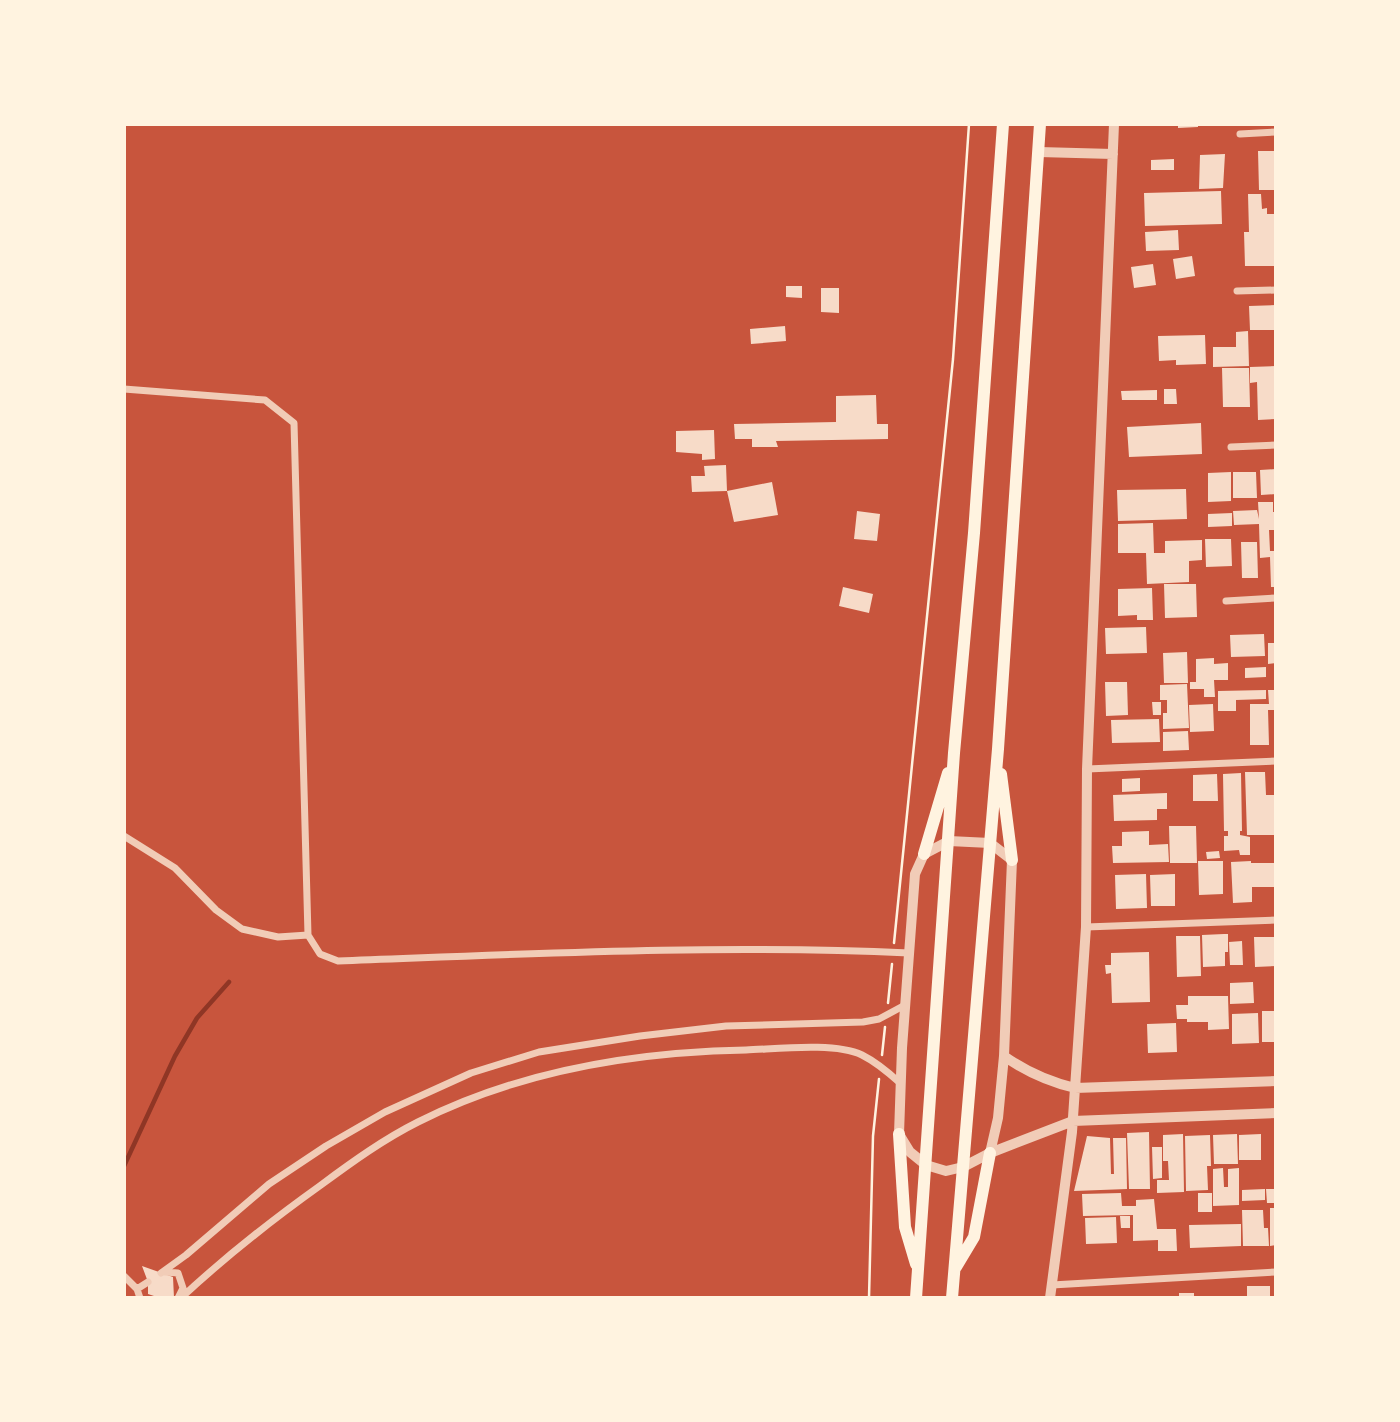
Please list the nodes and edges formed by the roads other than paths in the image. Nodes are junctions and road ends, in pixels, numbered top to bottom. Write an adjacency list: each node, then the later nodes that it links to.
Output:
1 (1003, 124): 16 (main road)
2 (1040, 124): 6 (main road)
3 (1114, 124): 7 (street)
4 (1276, 132): 5 (street)
5 (1240, 134)
6 (1039, 152): 7 (street); 15 (main road)
7 (1113, 154): 18 (street)
8 (1276, 290): 9 (street)
9 (1237, 291)
10 (124, 389): 26 (street)
11 (1276, 445): 12 (street)
12 (1231, 447)
13 (1276, 598): 14 (street)
14 (1226, 601)
15 (998, 749): 21 (main road); 23 (main road)
16 (954, 753): 20 (main road); 22 (main road)
17 (1276, 761): 18 (street)
18 (1087, 769): 25 (street)
19 (124, 836): 26 (street)
20 (949, 841): 21 (street); 22 (street); 37 (main road)
21 (990, 843): 23 (street); 38 (main road)
22 (924, 853): 27 (street)
23 (1012, 860): 29 (street)
24 (1276, 920): 25 (street)
25 (1086, 927): 32 (street)
26 (308, 935): 27 (street)
27 (909, 953): 28 (street)
28 (905, 1005): 31 (street); 47 (street)
29 (1004, 1056): 32 (street); 36 (street)
30 (1276, 1081): 32 (street)
31 (900, 1083): 35 (street); 47 (street)
32 (1075, 1088): 34 (street)
33 (1276, 1113): 34 (street)
34 (1073, 1121): 36 (street); 44 (street)
35 (899, 1134): 37 (street); 41 (main road)
36 (990, 1153): 38 (street); 39 (main road)
37 (926, 1165): 38 (street); 41 (main road)
38 (962, 1167): 39 (main road)
39 (954, 1270): 49 (main road)
40 (1276, 1272): 44 (street)
41 (918, 1273): 48 (main road)
42 (124, 1276): 45 (street)
43 (148, 1282): 45 (street)
44 (1052, 1284): 50 (street)
45 (137, 1289): 46 (street)
46 (140, 1298)
47 (179, 1298)
48 (916, 1298)
49 (952, 1298)
50 (1050, 1298)

